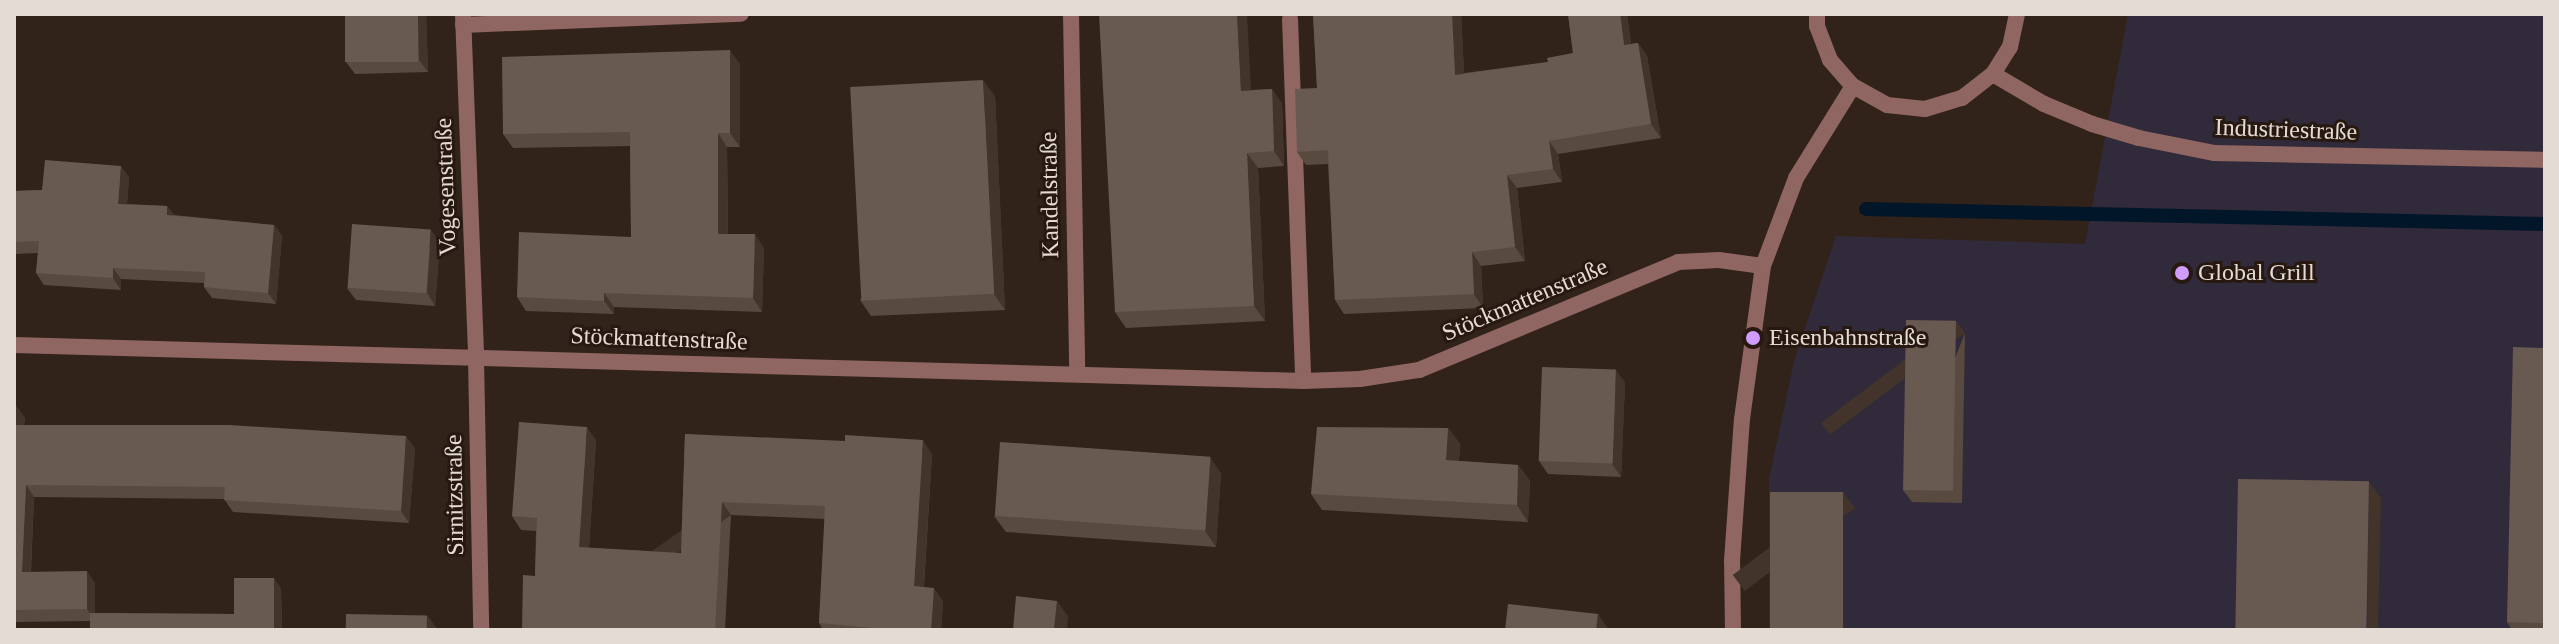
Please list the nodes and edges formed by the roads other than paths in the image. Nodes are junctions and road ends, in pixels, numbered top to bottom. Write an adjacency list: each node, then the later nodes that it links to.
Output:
1 (741, 14): 5 (street)
2 (1071, 14): 13 (street, Kandelstraße)
3 (1817, 14): 8 (street)
4 (2017, 14): 7 (street)
5 (463, 19): 12 (street, Vogesenstraße)
6 (1290, 19): 14 (street)
7 (1993, 74): 8 (street); 9 (street, Industriestraße)
8 (1853, 86): 10 (street)
9 (2545, 160)
10 (1763, 266): 14 (street, Stöckmattenstraße); 16 (street)
11 (14, 345): 12 (street, Stöckmattenstraße)
12 (476, 358): 13 (street, Stöckmattenstraße); 15 (street, Sirnitzstraße)
13 (1077, 374): 14 (street, Stöckmattenstraße)
14 (1303, 381)
15 (481, 630)
16 (1733, 630)

